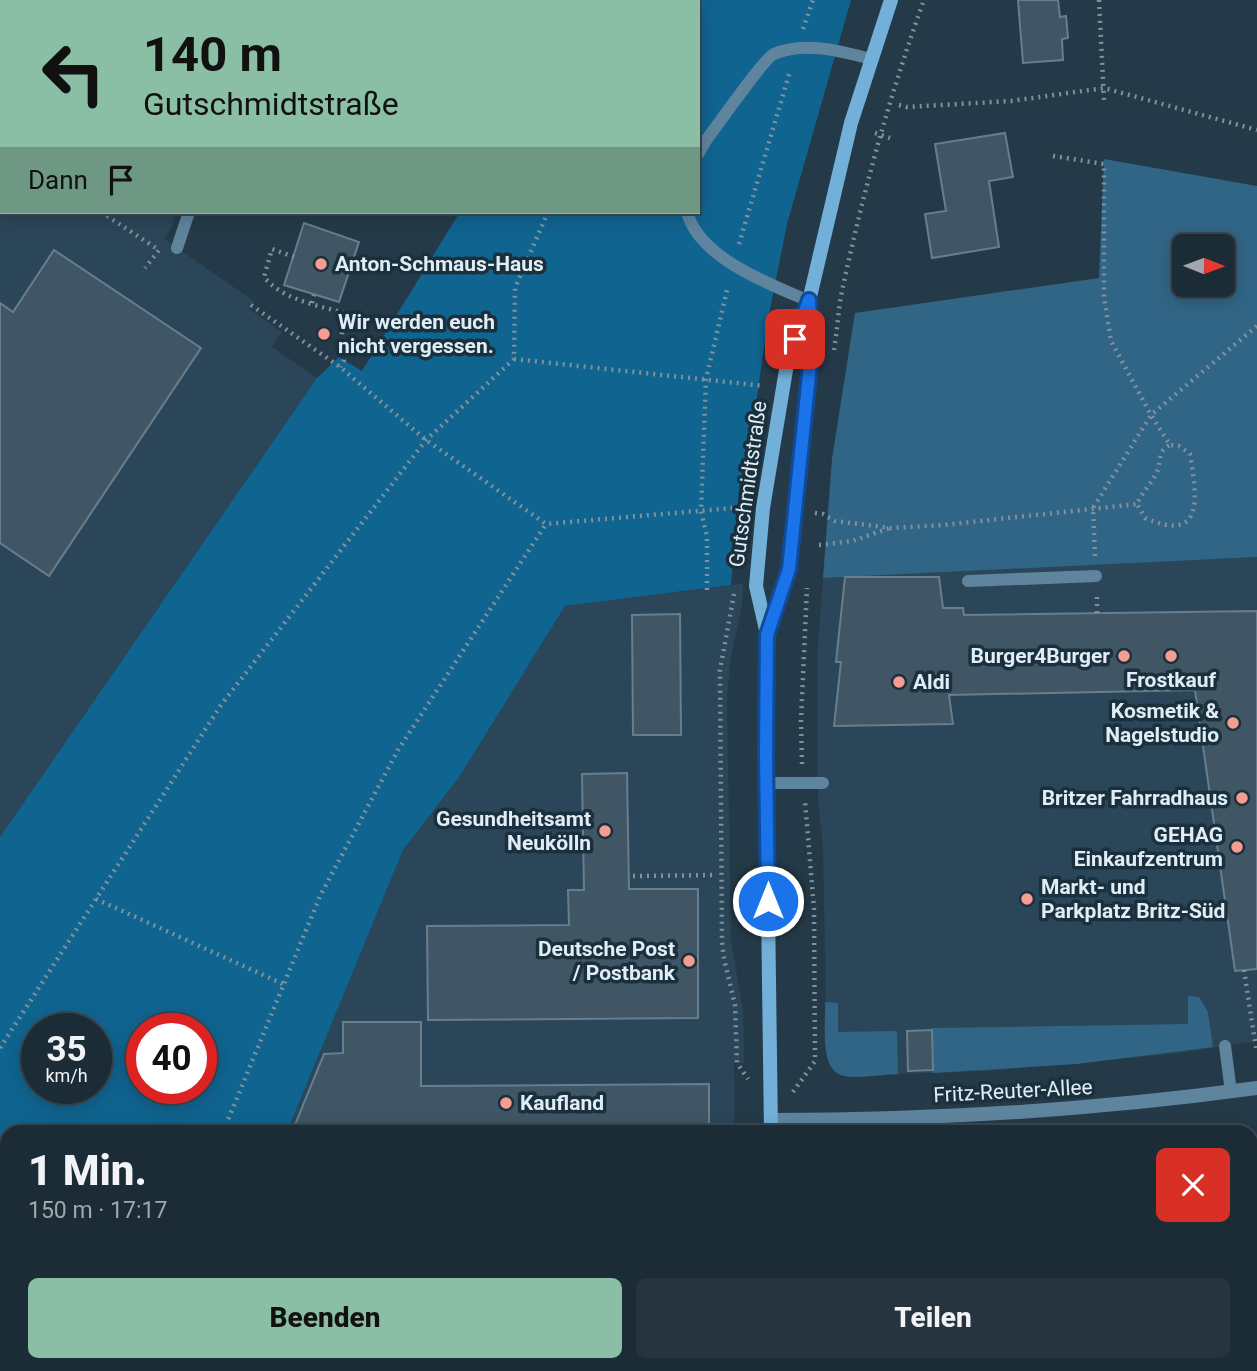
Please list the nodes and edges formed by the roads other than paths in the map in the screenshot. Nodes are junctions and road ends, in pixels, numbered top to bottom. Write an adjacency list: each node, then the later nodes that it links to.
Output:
1 (891, 0): 2 (street, Gutschmidtstraße)
2 (870, 59): 3 (lane); 7 (street, Gutschmidtstraße)
3 (700, 151)
4 (188, 214): 6 (lane)
5 (687, 214): 7 (lane)
6 (177, 248)
7 (809, 300): 10 (street, Gutschmidtstraße); 10 (street, Gutschmidtstraße)
8 (1096, 576): 9 (lane)
9 (968, 581)
10 (767, 635): 11 (street, Gutschmidtstraße)
11 (767, 783): 12 (lane); 16 (street, Gutschmidtstraße)
12 (823, 783)
13 (1225, 1046): 15 (lane)
14 (1257, 1088): 15 (street, Fritz-Reuter-Allee)
15 (1231, 1092): 17 (street, Fritz-Reuter-Allee)
16 (771, 1125)
17 (786, 1125)

